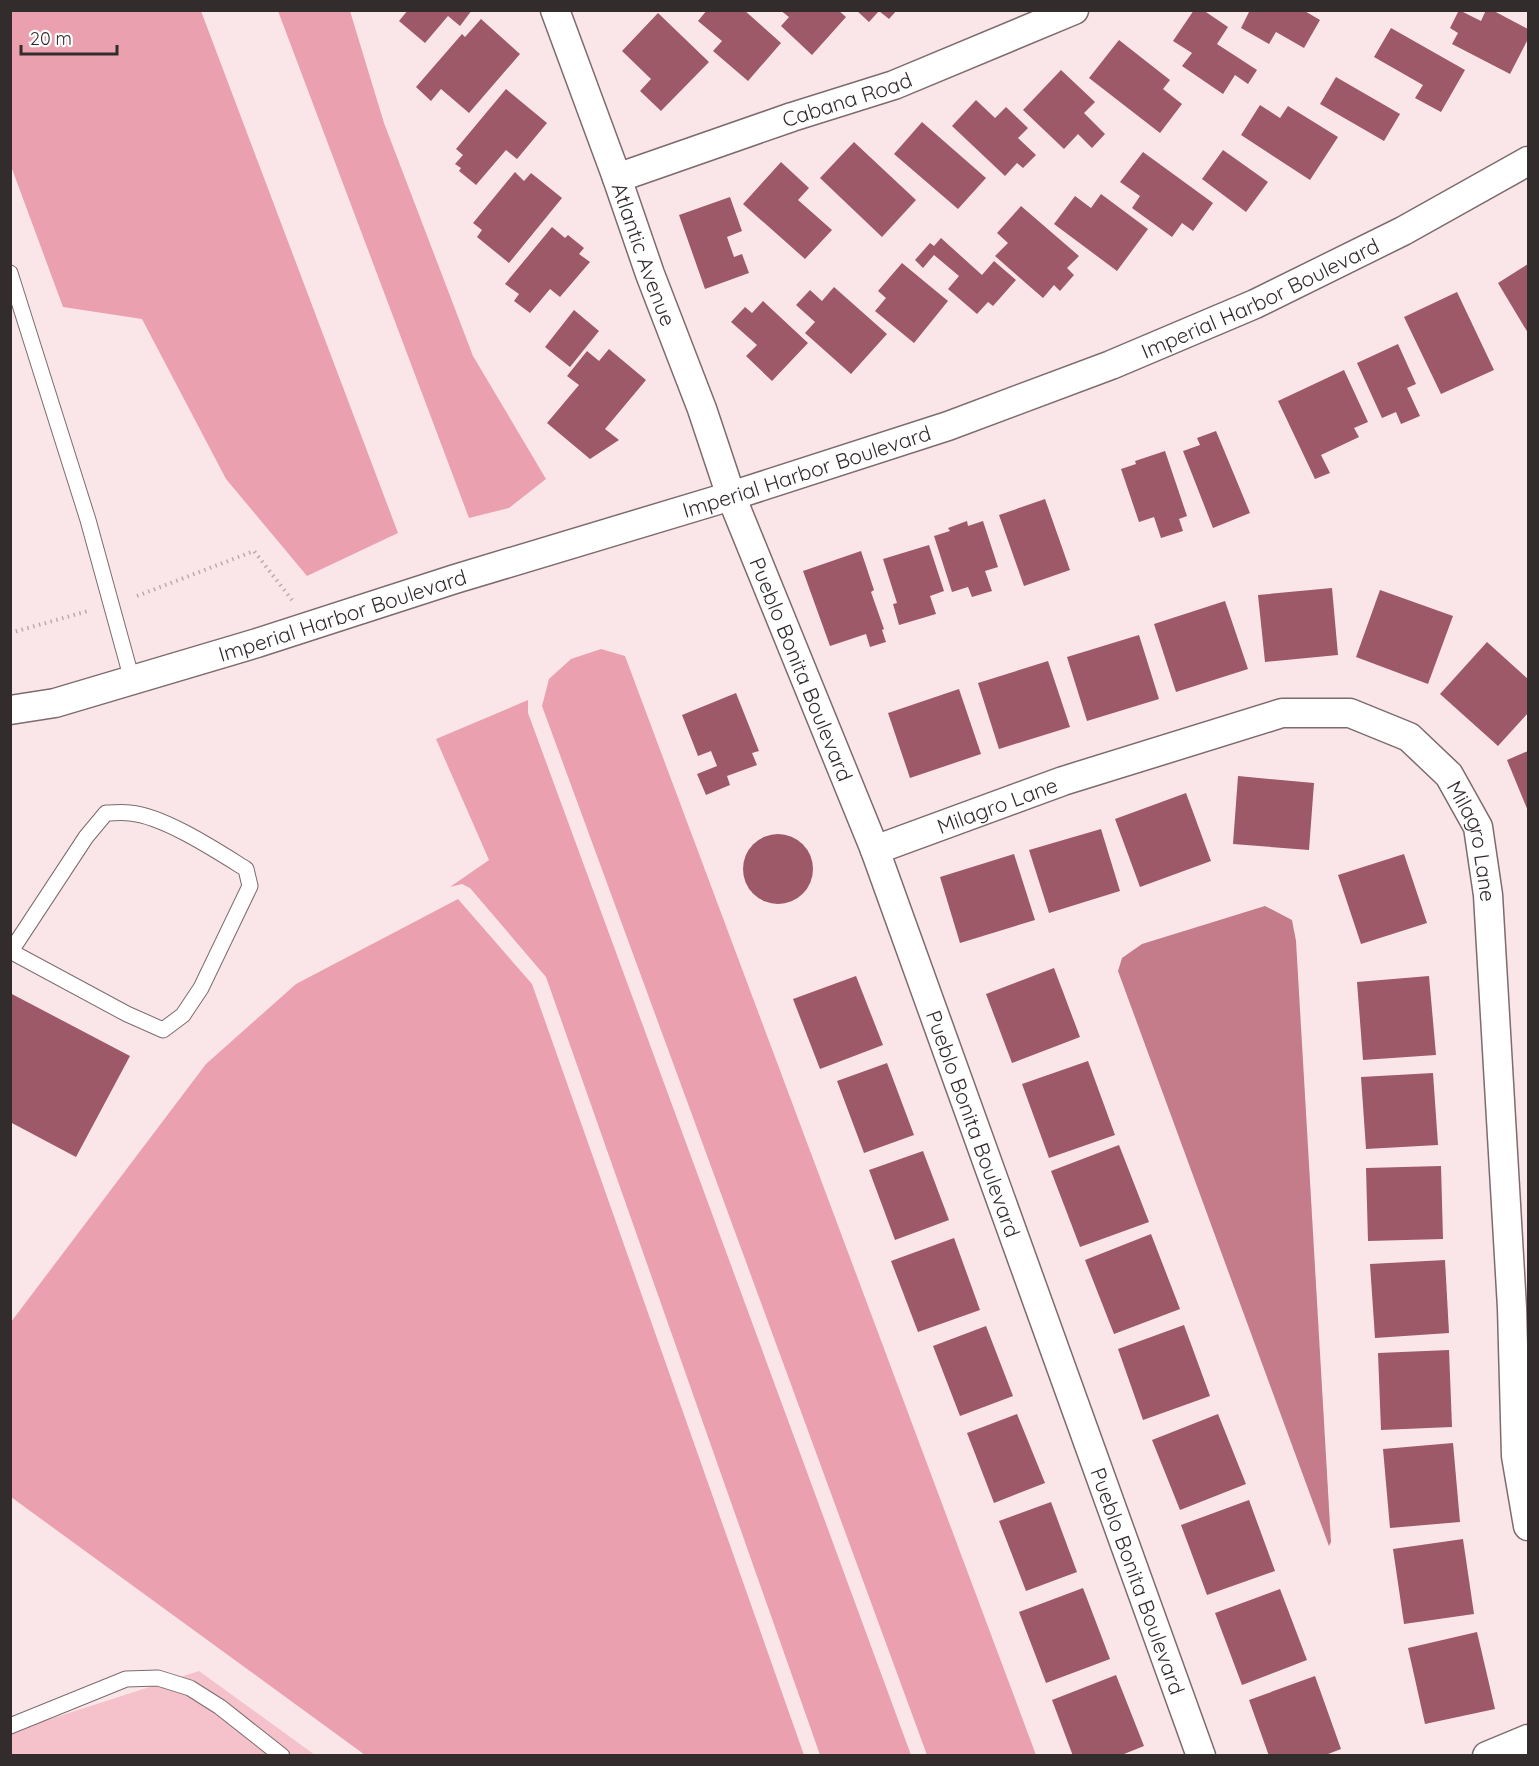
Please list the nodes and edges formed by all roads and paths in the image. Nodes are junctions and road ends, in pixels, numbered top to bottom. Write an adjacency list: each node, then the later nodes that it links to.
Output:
1 (555, 10): 4 (street, Atlantic Avenue)
2 (1074, 10): 4 (street, Cabana Road)
3 (1528, 161): 7 (street, Imperial Harbor Boulevard)
4 (617, 178): 7 (street, Atlantic Avenue)
5 (10, 273): 6 (lane)
6 (17, 315): 12 (lane)
7 (731, 496): 12 (street, Imperial Harbor Boulevard); 16 (street, Pueblo Bonita Boulevard)
8 (137, 596): 9 (path)
9 (295, 604)
10 (92, 610): 11 (path)
11 (10, 633)
12 (132, 680): 13 (street, Imperial Harbor Boulevard)
13 (55, 704): 14 (street, Imperial Harbor Boulevard); 15 (street, Imperial Harbor Boulevard)
14 (10, 711)
15 (10, 731)
16 (875, 850): 18 (street, Milagro Lane); 22 (street, Pueblo Bonita Boulevard)
17 (11, 951): 17 (lane)
18 (1528, 1526)
19 (10, 1726): 21 (lane)
20 (1528, 1739): 23 (street)
21 (282, 1755)
22 (1201, 1755)
23 (1487, 1755)

